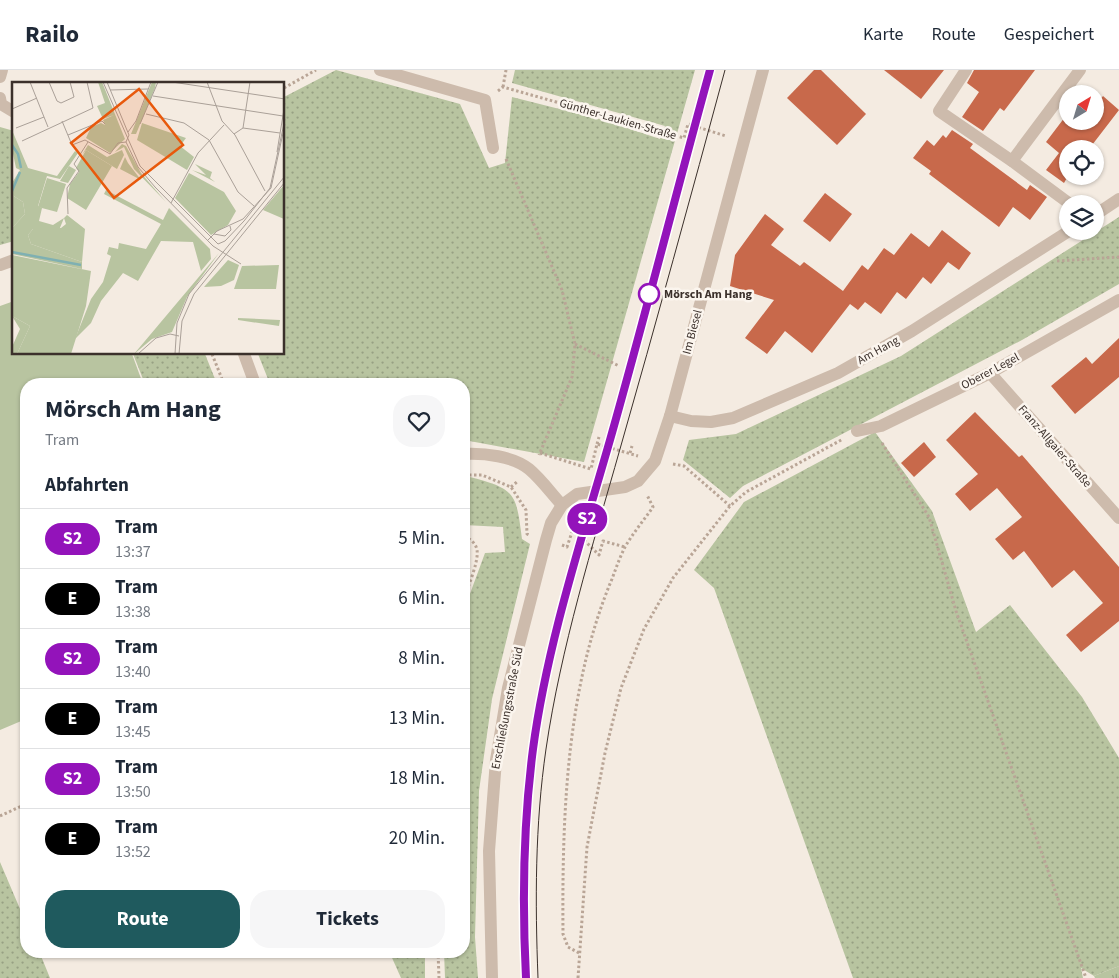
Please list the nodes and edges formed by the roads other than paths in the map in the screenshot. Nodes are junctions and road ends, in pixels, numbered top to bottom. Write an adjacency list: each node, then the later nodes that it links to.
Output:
1 (2, 70): 6 (street)
2 (380, 70): 9 (street)
3 (763, 70): 21 (street, Im Biesel)
4 (966, 70): 10 (street)
5 (1080, 70): 10 (street)
6 (0, 77)
7 (0, 98): 8 (street)
8 (12, 112)
9 (493, 148)
10 (1012, 161): 11 (street)
11 (1059, 196)
12 (1119, 199): 13 (street)
13 (1104, 209)
14 (1059, 238): 21 (street, Am Hang)
15 (12, 261): 16 (street)
16 (0, 265)
17 (1119, 300): 19 (street, Oberer Legel)
18 (244, 355): 20 (street)
19 (990, 373): 22 (street, Oberer Legel); 25 (street, Franz-Allgaier-Straße)
20 (253, 378)
21 (670, 416): 24 (street, Im Biesel)
22 (857, 431)
23 (470, 454): 24 (street)
24 (562, 505): 26 (street, Erschließungsstraße Süd)
25 (1119, 518)
26 (492, 978)

